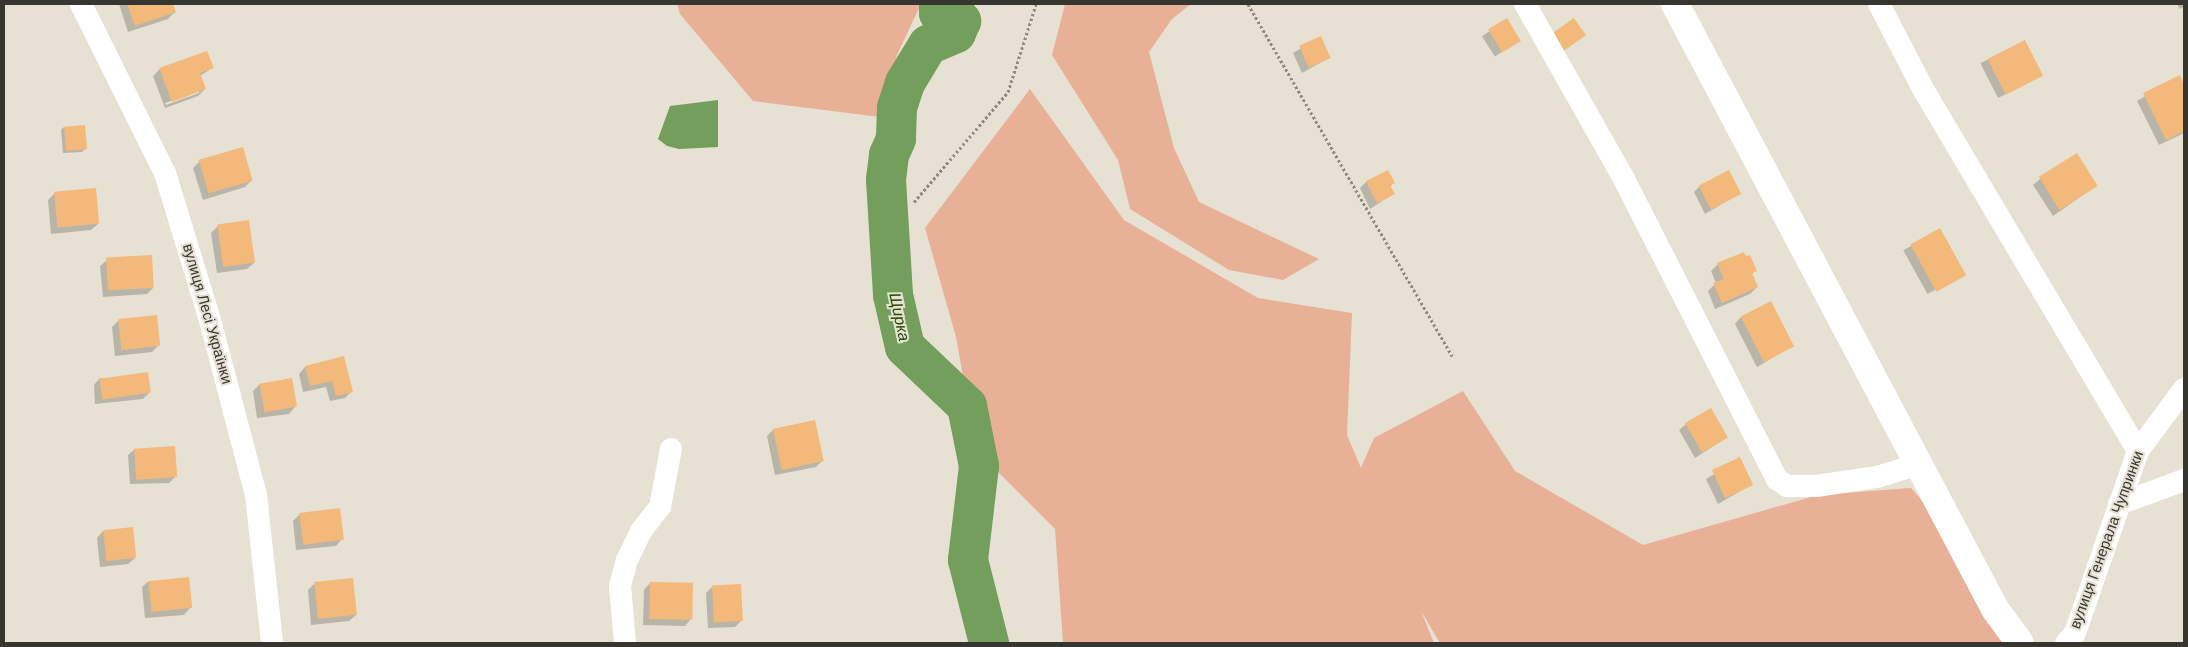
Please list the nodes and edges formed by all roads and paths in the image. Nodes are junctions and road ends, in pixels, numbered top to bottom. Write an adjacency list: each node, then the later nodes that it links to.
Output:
1 (81, 4): 15 (street, вулиця Лесі Українки)
2 (1036, 4): 7 (path)
3 (1248, 4): 8 (path)
4 (1526, 4): 12 (street)
5 (1675, 4): 12 (street)
6 (1879, 4): 11 (street)
7 (914, 202)
8 (1452, 356)
9 (2184, 389): 11 (street, вулиця Генерала Чупринки)
10 (671, 449): 16 (street)
11 (2138, 452): 14 (street, вулиця Генерала Чупринки)
12 (1919, 464): 17 (street)
13 (2184, 480): 14 (street)
14 (2119, 504): 18 (street, вулиця Генерала Чупринки)
15 (272, 643)
16 (625, 643)
17 (2020, 643)
18 (2066, 643)

